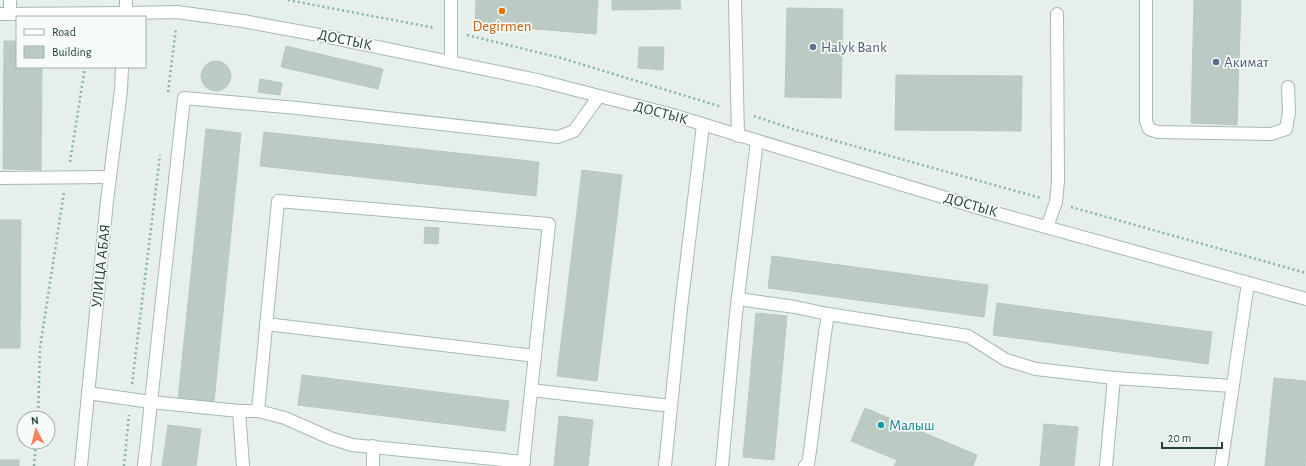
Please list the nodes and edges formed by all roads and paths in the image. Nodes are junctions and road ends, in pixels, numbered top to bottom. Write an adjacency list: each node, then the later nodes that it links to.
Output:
1 (10, 0): 8 (street)
2 (126, 0): 10 (street)
3 (288, 0): 11 (path)
4 (451, 0): 13 (street)
5 (735, 0): 22 (street)
6 (1146, 0): 16 (street)
7 (177, 12): 10 (street, ДОСТЫК); 13 (street, ДОСТЫК); 17 (path)
8 (5, 14): 10 (street, ДОСТЫК)
9 (1057, 14): 28 (street)
10 (126, 15)
11 (440, 30)
12 (463, 34): 19 (path)
13 (451, 62): 18 (street, ДОСТЫК)
14 (85, 68): 27 (path)
15 (122, 68): 25 (street, УЛИЦА АБАЯ)
16 (1288, 87)
17 (168, 96)
18 (599, 96): 21 (street, ДОСТЫК); 42 (street)
19 (725, 107)
20 (748, 114): 28 (path)
21 (703, 125): 22 (street, ДОСТЫК); 43 (street)
22 (738, 136): 23 (street, ДОСТЫК)
23 (757, 142): 29 (street, ДОСТЫК); 32 (street)
24 (161, 149): 41 (path)
25 (110, 177): 27 (street); 40 (street, УЛИЦА АБАЯ)
26 (0, 178): 27 (street)
27 (67, 178): 44 (path)
28 (1056, 202): 29 (street); 30 (path)
29 (1047, 227): 31 (street, ДОСТЫК)
30 (1306, 273)
31 (1248, 283): 33 (street, ДОСТЫК); 38 (street)
32 (738, 299): 34 (street); 57 (street)
33 (1306, 299)
34 (828, 314): 37 (street); 58 (street)
35 (266, 324): 36 (street); 36 (street); 46 (street)
36 (535, 356): 39 (street)
37 (1114, 378): 38 (street); 59 (street)
38 (1232, 386): 60 (street)
39 (532, 390): 43 (street); 49 (street)
40 (88, 393): 41 (street); 51 (street, УЛИЦА АБАЯ)
41 (130, 400): 42 (street); 52 (path)
42 (151, 402): 45 (street); 53 (street)
43 (671, 406): 56 (street)
44 (38, 410)
45 (239, 411): 46 (street); 54 (street)
46 (258, 411): 47 (street)
47 (374, 446): 49 (street); 55 (street)
48 (35, 450): 50 (path)
49 (523, 464)
50 (34, 466)
51 (82, 466)
52 (124, 466)
53 (144, 466)
54 (243, 466)
55 (373, 466)
56 (665, 466)
57 (722, 466)
58 (806, 466)
59 (1106, 466)
60 (1221, 466)

